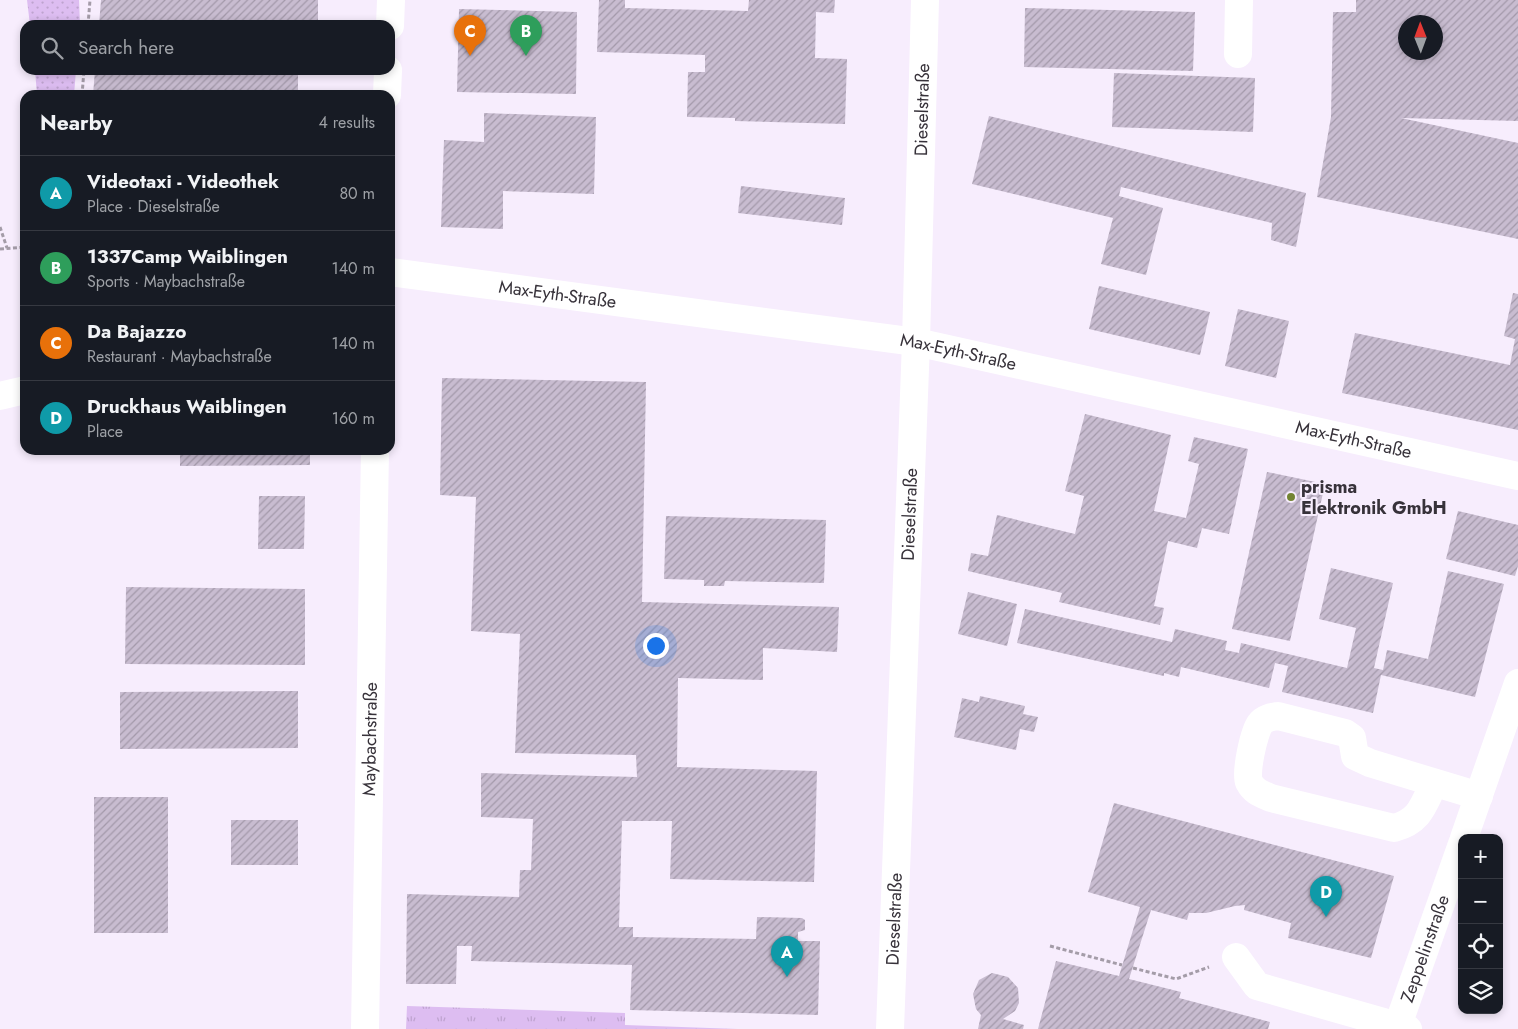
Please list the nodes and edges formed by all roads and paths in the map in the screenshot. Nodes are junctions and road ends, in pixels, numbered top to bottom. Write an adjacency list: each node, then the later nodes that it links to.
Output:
1 (90, 0): 5 (path)
2 (391, 0): 6 (street)
3 (925, 0): 17 (street, Dieselstraße)
4 (1239, 0): 7 (street)
5 (88, 20)
6 (390, 20)
7 (1238, 54)
8 (84, 75): 10 (path)
9 (388, 75): 11 (street)
10 (82, 90)
11 (387, 90)
12 (0, 227): 14 (path)
13 (20, 247): 14 (path)
14 (7, 248): 15 (path)
15 (0, 249)
16 (395, 273): 17 (street, Max-Eyth-Straße)
17 (916, 342): 21 (street, Max-Eyth-Straße); 34 (street, Dieselstraße)
18 (20, 391): 19 (street)
19 (0, 396)
20 (375, 455): 33 (street, Maybachstraße)
21 (1518, 476)
22 (1518, 683): 23 (street)
23 (1508, 747): 25 (street)
24 (1434, 783): 24 (street); 25 (street)
25 (1479, 796): 26 (street)
26 (1465, 834)
27 (1458, 856): 32 (street, Zeppelinstraße)
28 (1050, 946): 30 (path)
29 (1236, 957): 31 (path); 32 (street)
30 (1122, 965)
31 (1133, 968)
32 (1403, 1027)
33 (365, 1029)
34 (890, 1029)

